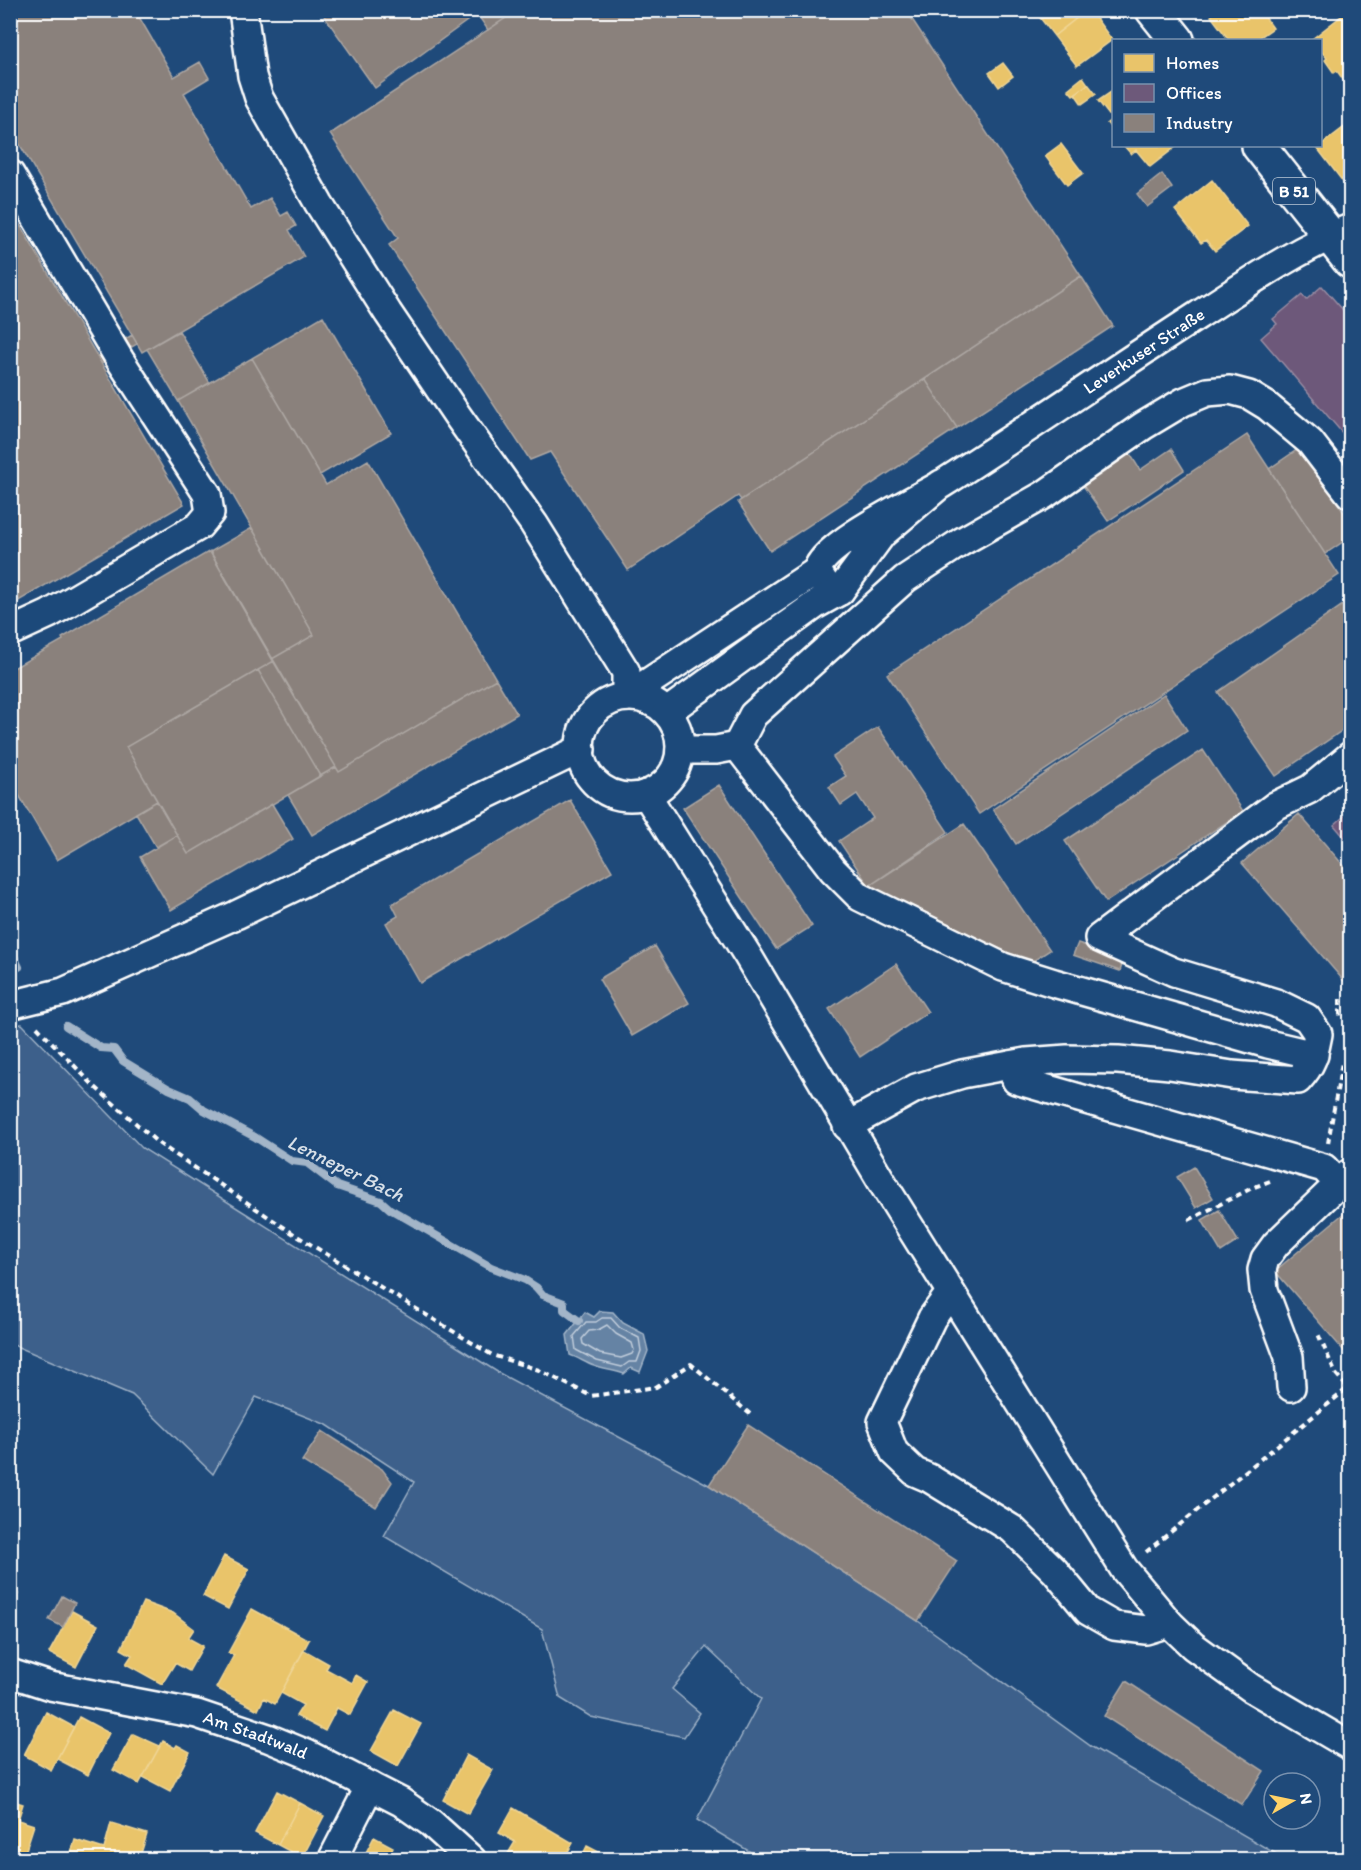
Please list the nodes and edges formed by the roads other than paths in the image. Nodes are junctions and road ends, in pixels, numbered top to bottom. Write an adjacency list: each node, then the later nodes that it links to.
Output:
1 (243, 10): 13 (street)
2 (1153, 10): 3 (main road)
3 (1176, 39)
4 (1260, 147): 6 (main road, B 51)
5 (10, 174): 12 (street)
6 (1340, 232): 7 (main road, B 51); 8 (street, Leverkuser Straße)
7 (1350, 261)
8 (941, 484): 10 (street, Leverkuser Straße); 11 (street, Leverkuser Straße)
9 (1350, 494): 15 (street)
10 (818, 571): 11 (street); 13 (street)
11 (840, 591): 14 (street)
12 (10, 632)
13 (626, 697): 14 (street); 16 (street)
14 (666, 712): 17 (street)
15 (737, 746): 17 (street); 21 (street)
16 (580, 749): 19 (street); 20 (street)
17 (680, 750): 19 (street)
18 (1350, 756): 21 (street)
19 (646, 794): 23 (street)
20 (13, 1005)
21 (1314, 1055): 22 (street)
22 (1011, 1065): 23 (street); 24 (street)
23 (848, 1126): 25 (street)
24 (1337, 1175): 26 (street)
25 (950, 1293): 27 (street); 27 (street)
26 (1291, 1388)
27 (1169, 1623): 29 (street)
28 (10, 1673): 30 (street, Am Stadtwald)
29 (1350, 1746)
30 (370, 1786): 31 (street); 32 (street, Am Stadtwald)
31 (332, 1860)
32 (472, 1860)

